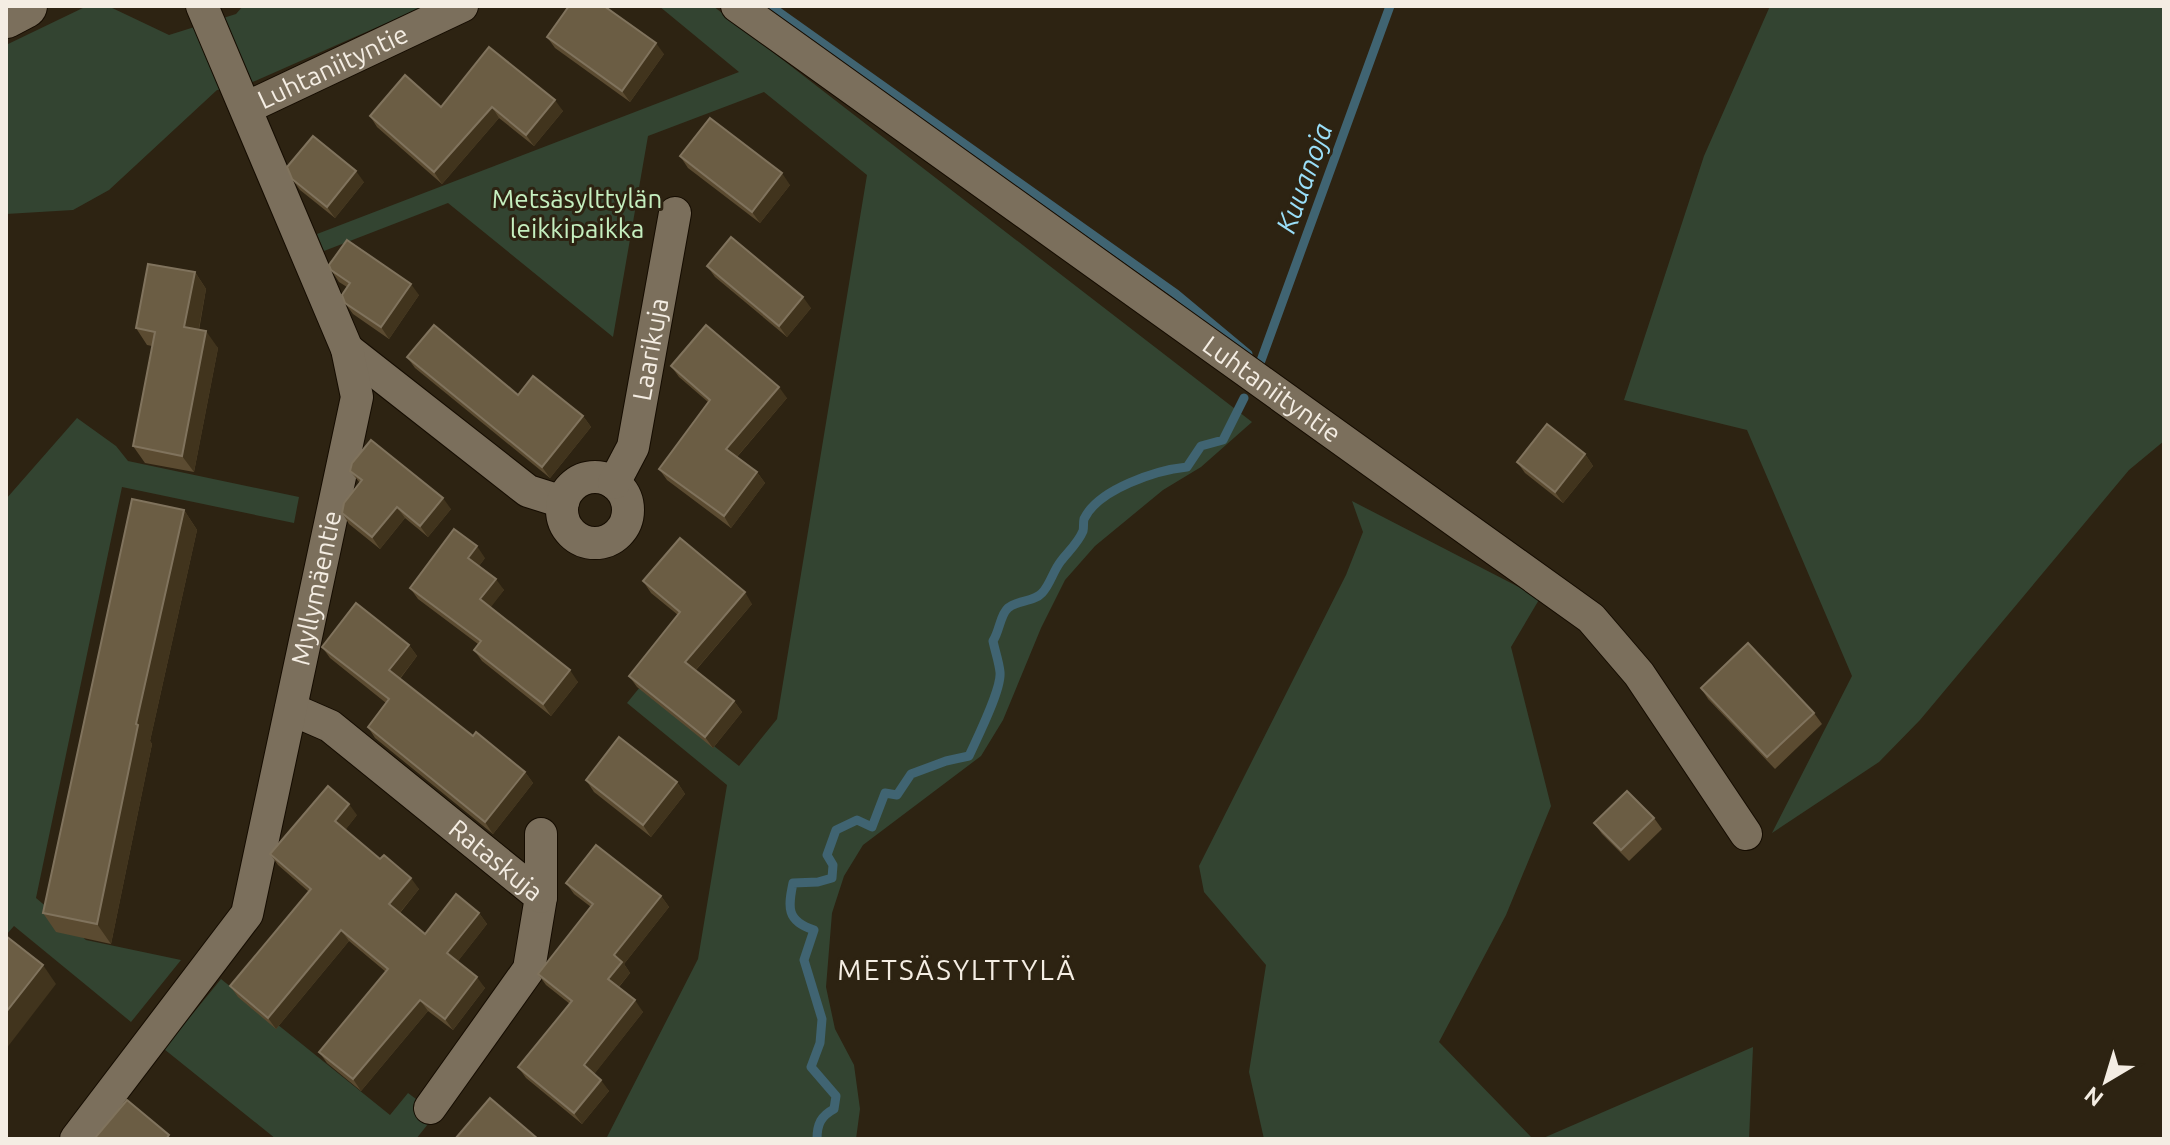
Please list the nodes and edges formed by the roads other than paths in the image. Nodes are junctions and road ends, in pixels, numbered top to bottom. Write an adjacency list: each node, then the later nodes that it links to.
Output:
1 (25, 6): 5 (main road)
2 (202, 6): 6 (street, Myllymäentie)
3 (462, 6): 6 (street, Luhtaniityntie)
4 (737, 6): 13 (street, Luhtaniityntie)
5 (6, 16)
6 (246, 108): 8 (street, Myllymäentie)
7 (675, 213): 9 (street, Laarikuja)
8 (347, 349): 10 (street); 11 (street, Myllymäentie)
9 (614, 483): 10 (street); 10 (street)
10 (563, 502)
11 (291, 709): 14 (street, Rataskuja); 16 (street, Myllymäentie)
12 (541, 834): 14 (street)
13 (1746, 834)
14 (541, 897): 15 (street, Rataskuja)
15 (430, 1108)
16 (76, 1139)

